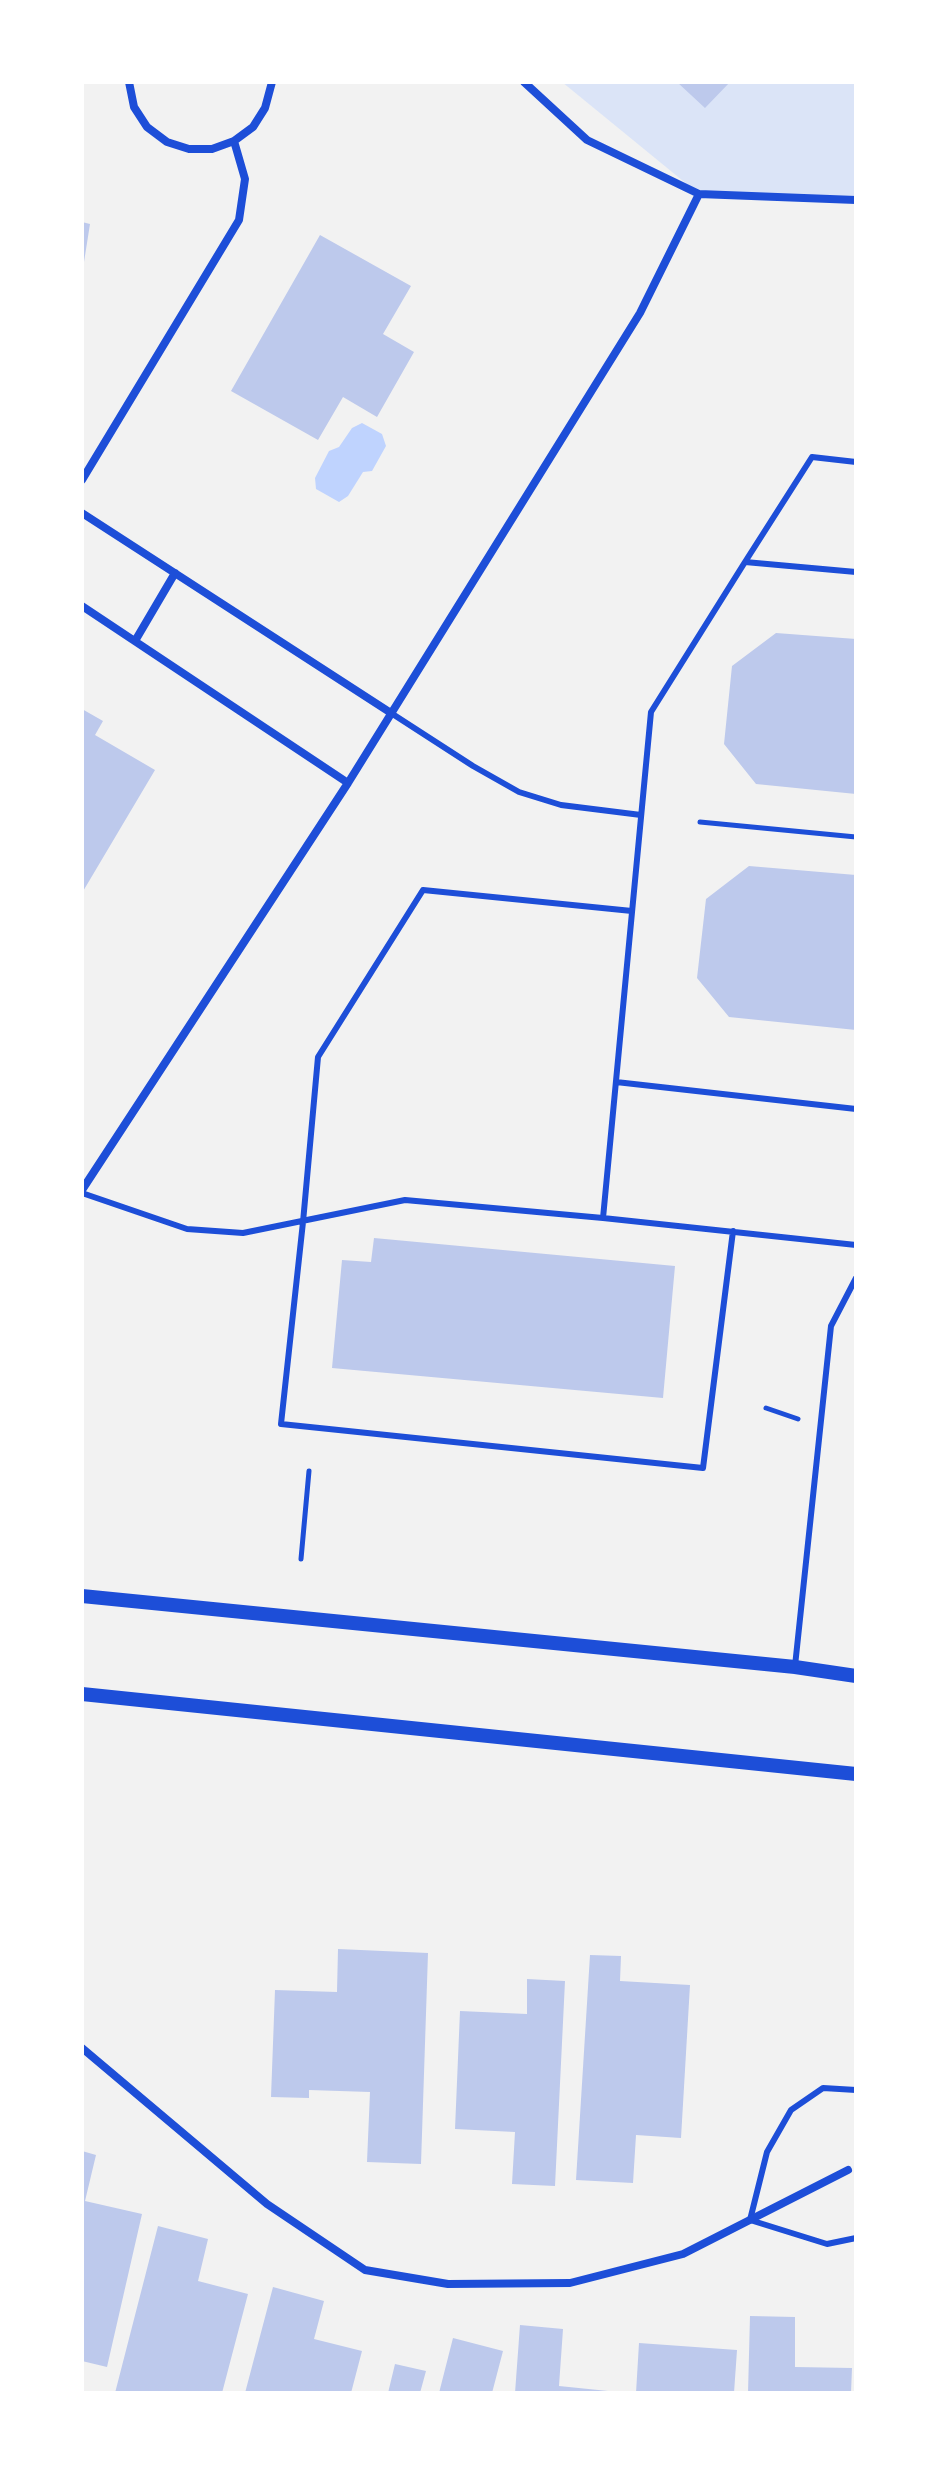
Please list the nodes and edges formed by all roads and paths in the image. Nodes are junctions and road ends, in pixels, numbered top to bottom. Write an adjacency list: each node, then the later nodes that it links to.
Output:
1 (129, 82): 4 (street)
2 (272, 82): 4 (street)
3 (524, 82): 5 (street)
4 (234, 141): 8 (street)
5 (699, 194): 6 (street); 15 (street)
6 (856, 200)
7 (856, 462): 10 (lane)
8 (82, 480)
9 (82, 513): 12 (street)
10 (745, 562): 11 (lane); 17 (lane)
11 (856, 572)
12 (175, 573): 14 (street); 15 (street)
13 (82, 606): 14 (street)
14 (135, 641): 16 (street)
15 (391, 713): 16 (street); 17 (lane)
16 (348, 783): 23 (street)
17 (641, 815): 20 (lane)
18 (700, 822): 19 (path)
19 (856, 837)
20 (632, 911): 21 (lane); 25 (lane)
21 (616, 1082): 22 (lane); 24 (lane)
22 (856, 1109)
23 (82, 1191): 25 (lane)
24 (603, 1218): 25 (lane); 26 (lane)
25 (303, 1222): 26 (lane)
26 (733, 1231): 27 (lane)
27 (856, 1245)
28 (856, 1278): 34 (lane)
29 (766, 1408): 30 (path)
30 (803, 1421)
31 (309, 1471): 32 (path)
32 (301, 1559)
33 (82, 1596): 34 (street)
34 (795, 1667): 35 (street)
35 (856, 1676)
36 (82, 1694): 37 (street)
37 (856, 1774)
38 (82, 2048): 41 (street)
39 (856, 2090): 41 (lane)
40 (848, 2170): 41 (street)
41 (750, 2220): 42 (lane)
42 (856, 2238)

